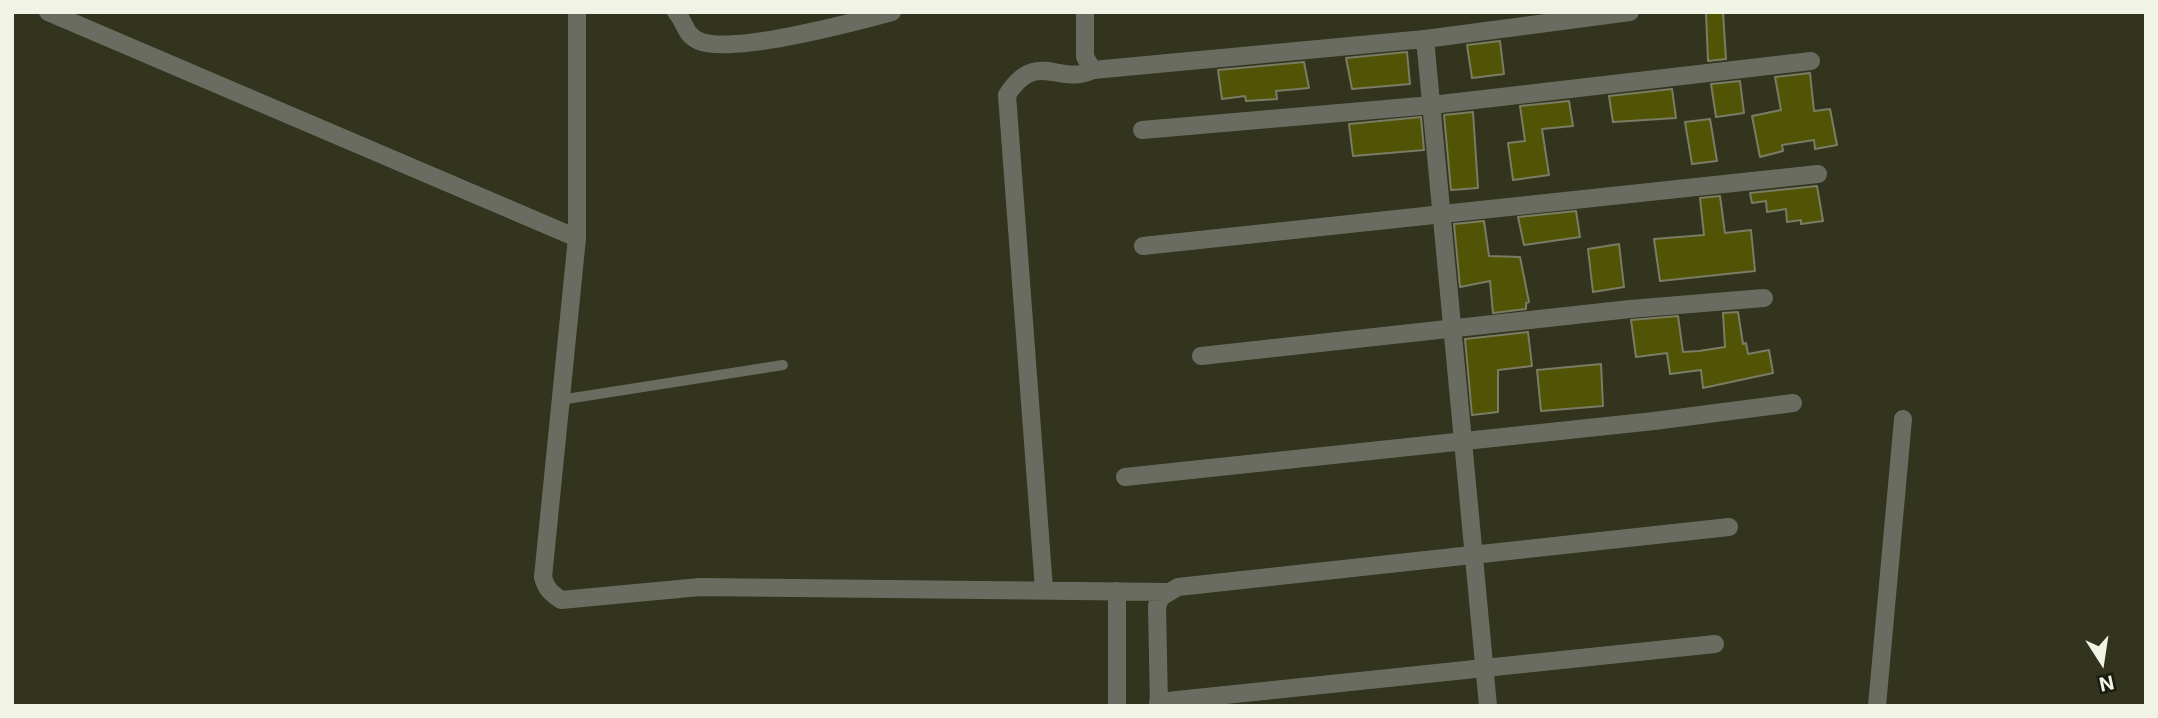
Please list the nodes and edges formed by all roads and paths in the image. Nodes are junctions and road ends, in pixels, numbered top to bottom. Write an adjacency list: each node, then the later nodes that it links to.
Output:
1 (48, 12): 14 (street)
2 (577, 12): 14 (street)
3 (892, 12): 6 (street)
4 (1085, 12): 9 (street)
5 (1630, 12): 7 (street)
6 (679, 14)
7 (1425, 39): 9 (street); 10 (street)
8 (1811, 61): 10 (street)
9 (1093, 70): 27 (street)
10 (1432, 105): 11 (street); 13 (street)
11 (1142, 130)
12 (1818, 174): 13 (street)
13 (1443, 215): 15 (street); 17 (street)
14 (577, 238): 20 (street)
15 (1143, 246)
16 (1764, 298): 17 (street)
17 (1453, 330): 18 (street); 23 (street)
18 (1201, 356)
19 (783, 365): 20 (lane)
20 (559, 400): 27 (street)
21 (1793, 403): 23 (street)
22 (1903, 419): 35 (street)
23 (1464, 441): 24 (street); 26 (street)
24 (1125, 477)
25 (1730, 527): 26 (street)
26 (1473, 554): 29 (street); 31 (street)
27 (1044, 589): 28 (street)
28 (1116, 591): 29 (street); 33 (street)
29 (1168, 592): 32 (street)
30 (1715, 644): 31 (street)
31 (1484, 667): 32 (street); 34 (street)
32 (1158, 704)
33 (1117, 706)
34 (1488, 706)
35 (1877, 706)

